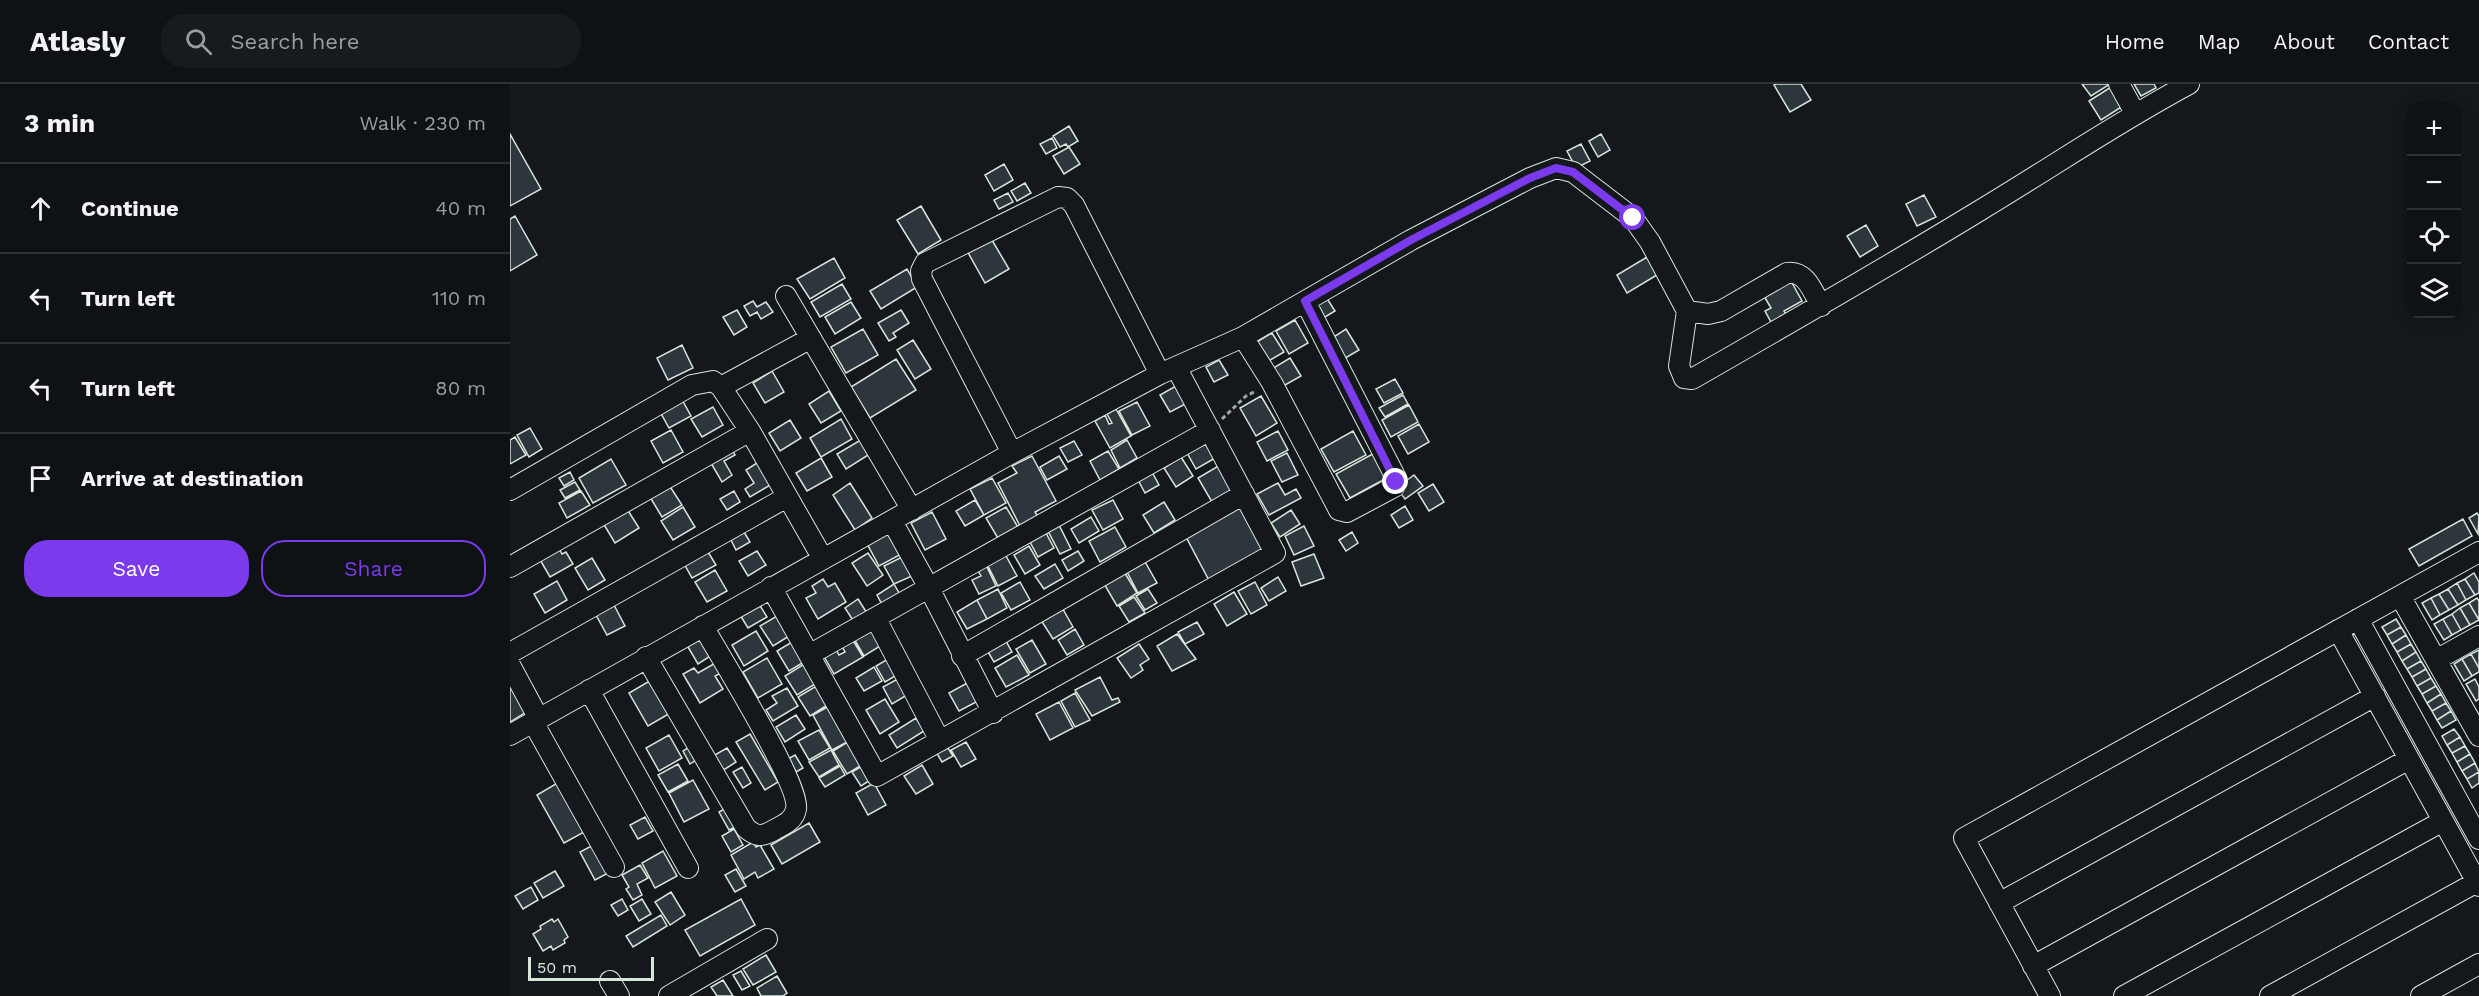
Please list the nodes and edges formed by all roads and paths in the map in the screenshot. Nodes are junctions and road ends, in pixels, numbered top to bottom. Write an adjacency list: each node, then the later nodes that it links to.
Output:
1 (2119, 84): 3 (street)
2 (2188, 84): 3 (street)
3 (2135, 113): 6 (street)
4 (786, 296): 9 (street)
5 (1305, 301): 7 (street); 8 (street); 11 (street)
6 (1821, 306): 7 (street); 7 (street)
7 (1688, 311)
8 (1243, 337): 10 (street); 11 (street)
9 (811, 338): 12 (street); 19 (street)
10 (1168, 370): 13 (street); 15 (street); 15 (street)
11 (1272, 383): 13 (path)
12 (721, 387): 14 (street); 16 (street)
13 (1210, 430): 17 (street); 25 (street)
14 (750, 431): 18 (street); 23 (street)
15 (1012, 453): 19 (street)
16 (510, 490)
17 (1244, 495): 34 (street); 40 (street)
18 (787, 497): 22 (street); 32 (street)
19 (912, 510): 20 (street)
20 (892, 521): 22 (street); 25 (street)
21 (2479, 552): 26 (street)
22 (823, 559): 24 (street)
23 (510, 567)
24 (771, 587): 29 (street); 33 (street)
25 (929, 588): 27 (street); 34 (street)
26 (2400, 596): 28 (street); 36 (street)
27 (876, 619): 33 (street); 44 (street)
28 (2358, 619): 30 (street); 47 (street)
29 (703, 626): 35 (street); 35 (street)
30 (2338, 630): 39 (street); 51 (street)
31 (2479, 636): 36 (street)
32 (510, 653)
33 (809, 656): 44 (street)
34 (962, 656): 40 (street)
35 (646, 657): 38 (street)
36 (2436, 660): 42 (street)
37 (510, 665): 41 (street)
38 (589, 690): 41 (street); 49 (street)
39 (2374, 696): 45 (street); 51 (street)
40 (993, 712): 44 (street)
41 (536, 720): 43 (street); 48 (street)
42 (2476, 723)
43 (510, 735)
44 (940, 741)
45 (2409, 759): 46 (street); 54 (street)
46 (2443, 821): 50 (street); 57 (street)
47 (2479, 839)
48 (614, 867)
49 (688, 868)
50 (2478, 884): 58 (street)
51 (1999, 903): 54 (street)
52 (767, 939): 55 (street)
53 (2479, 964): 59 (street)
54 (2033, 966): 56 (street)
55 (669, 996)
56 (2050, 996)
57 (2124, 996)
58 (2270, 996)
59 (2421, 996)

